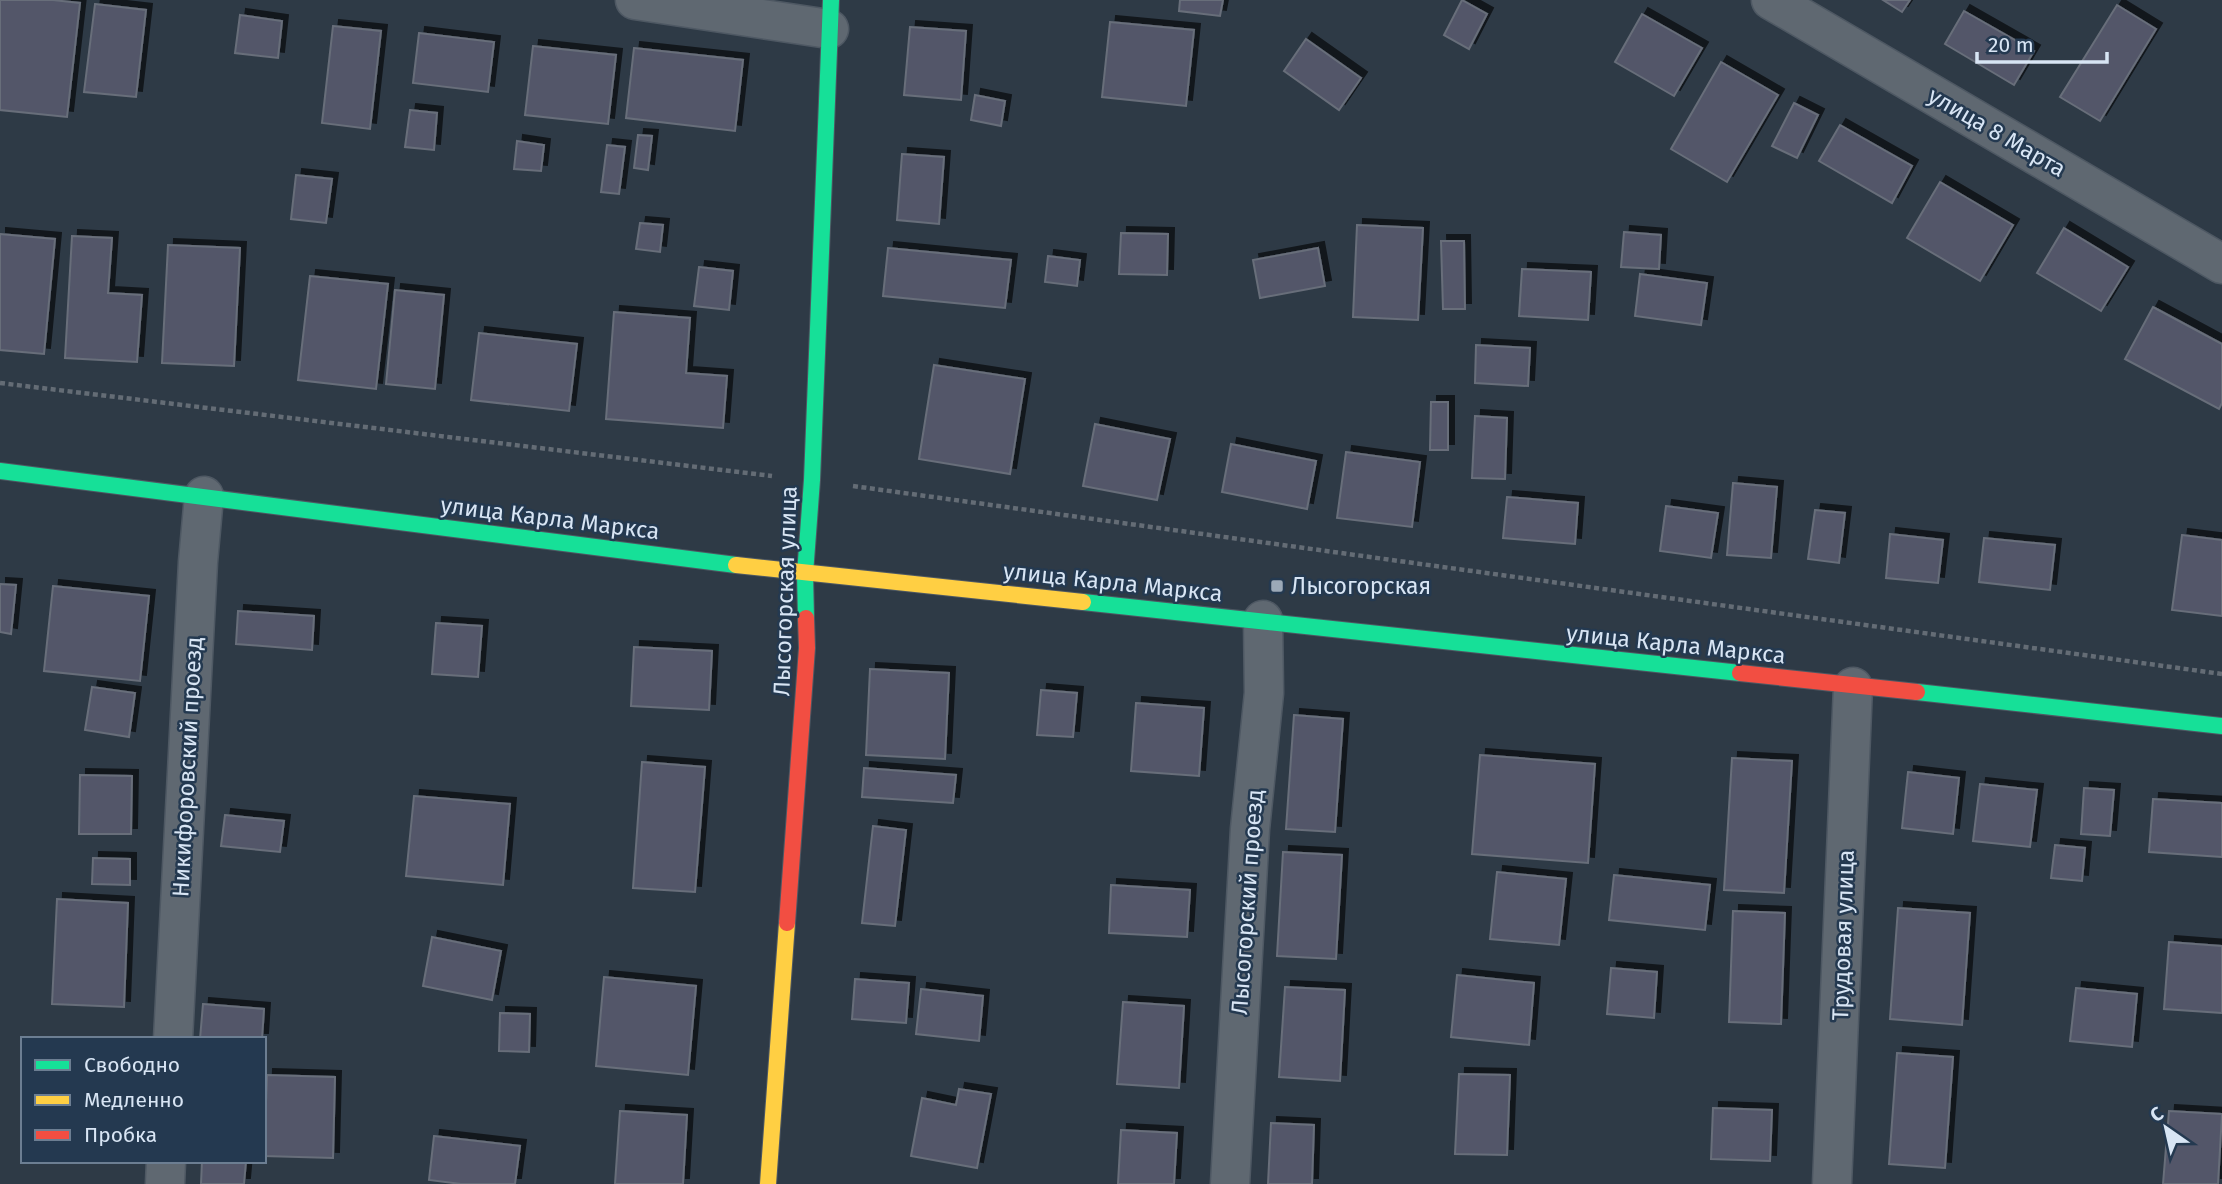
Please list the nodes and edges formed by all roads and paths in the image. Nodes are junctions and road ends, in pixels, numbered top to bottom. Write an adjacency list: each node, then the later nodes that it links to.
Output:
1 (635, 0): 3 (street)
2 (1772, 0): 4 (street, улица 8 Марта)
3 (830, 15): 7 (main road, Лысогорская улица)
4 (2222, 264)
5 (0, 383): 7 (path)
6 (0, 471): 8 (main road, улица Карла Маркса)
7 (812, 480): 9 (main road, Лысогорская улица); 11 (path)
8 (204, 496): 9 (main road, улица Карла Маркса); 14 (street, Никифоровский проезд)
9 (805, 574): 10 (main road, улица Карла Маркса); 17 (main road, Лысогорская улица)
10 (1263, 620): 12 (main road, улица Карла Маркса); 18 (street, Лысогорский проезд)
11 (2222, 674)
12 (1853, 687): 13 (main road, улица Карла Маркса); 19 (street, Трудовая улица)
13 (2222, 726)
14 (173, 1037)
15 (166, 1163): 16 (street)
16 (165, 1184)
17 (768, 1184)
18 (1230, 1184)
19 (1832, 1184)

